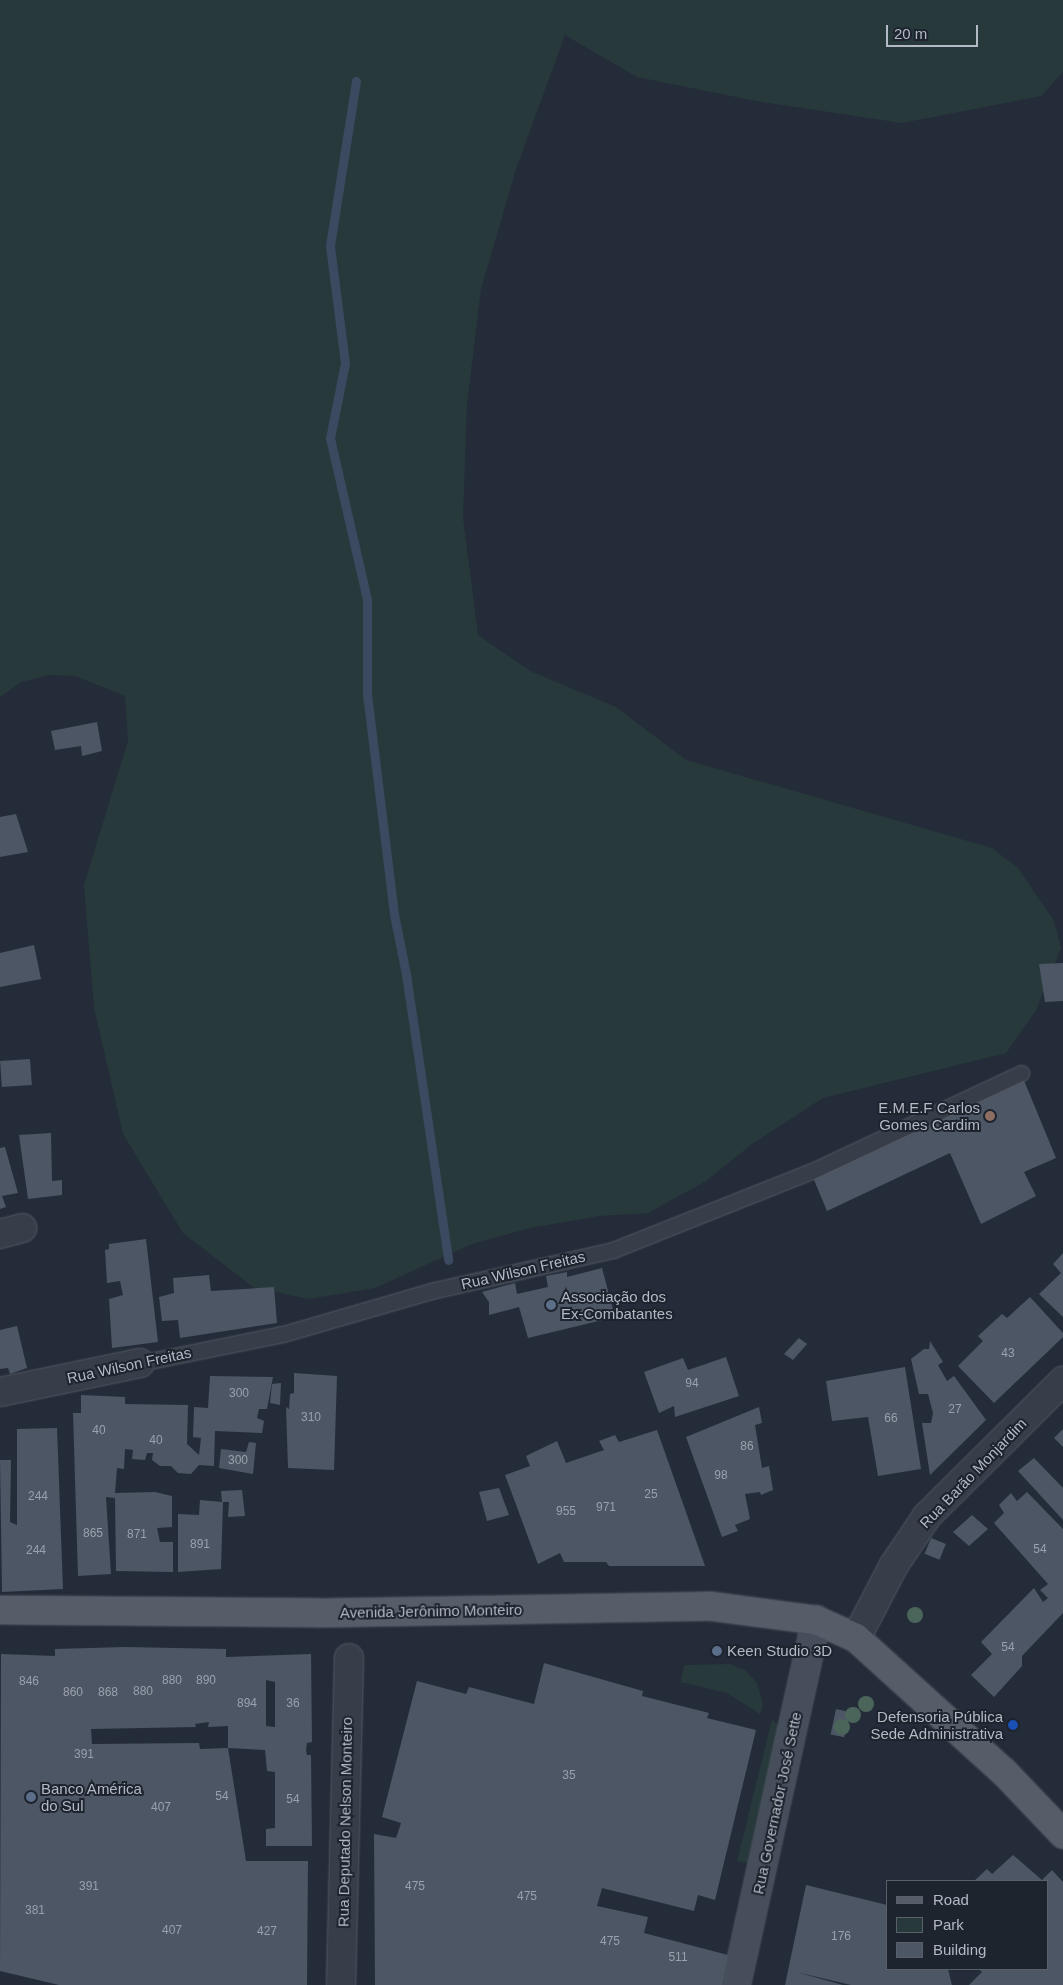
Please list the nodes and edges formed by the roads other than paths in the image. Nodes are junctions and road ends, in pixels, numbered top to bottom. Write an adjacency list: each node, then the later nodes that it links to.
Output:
1 (1021, 1073): 2 (lane, Rua Wilson Freitas)
2 (140, 1362): 4 (street, Rua Wilson Freitas)
3 (1063, 1381): 7 (street, Rua Barão Monjardim)
4 (0, 1392)
5 (0, 1610): 6 (main road, Avenida Jerônimo Monteiro)
6 (816, 1620): 7 (main road, Avenida Jerônimo Monteiro); 11 (main road, Rua Governador José Sette)
7 (856, 1638): 9 (main road, Avenida Jerônimo Monteiro)
8 (349, 1658): 10 (street, Rua Deputado Nelson Monteiro)
9 (1063, 1834)
10 (341, 1985)
11 (736, 1985)

